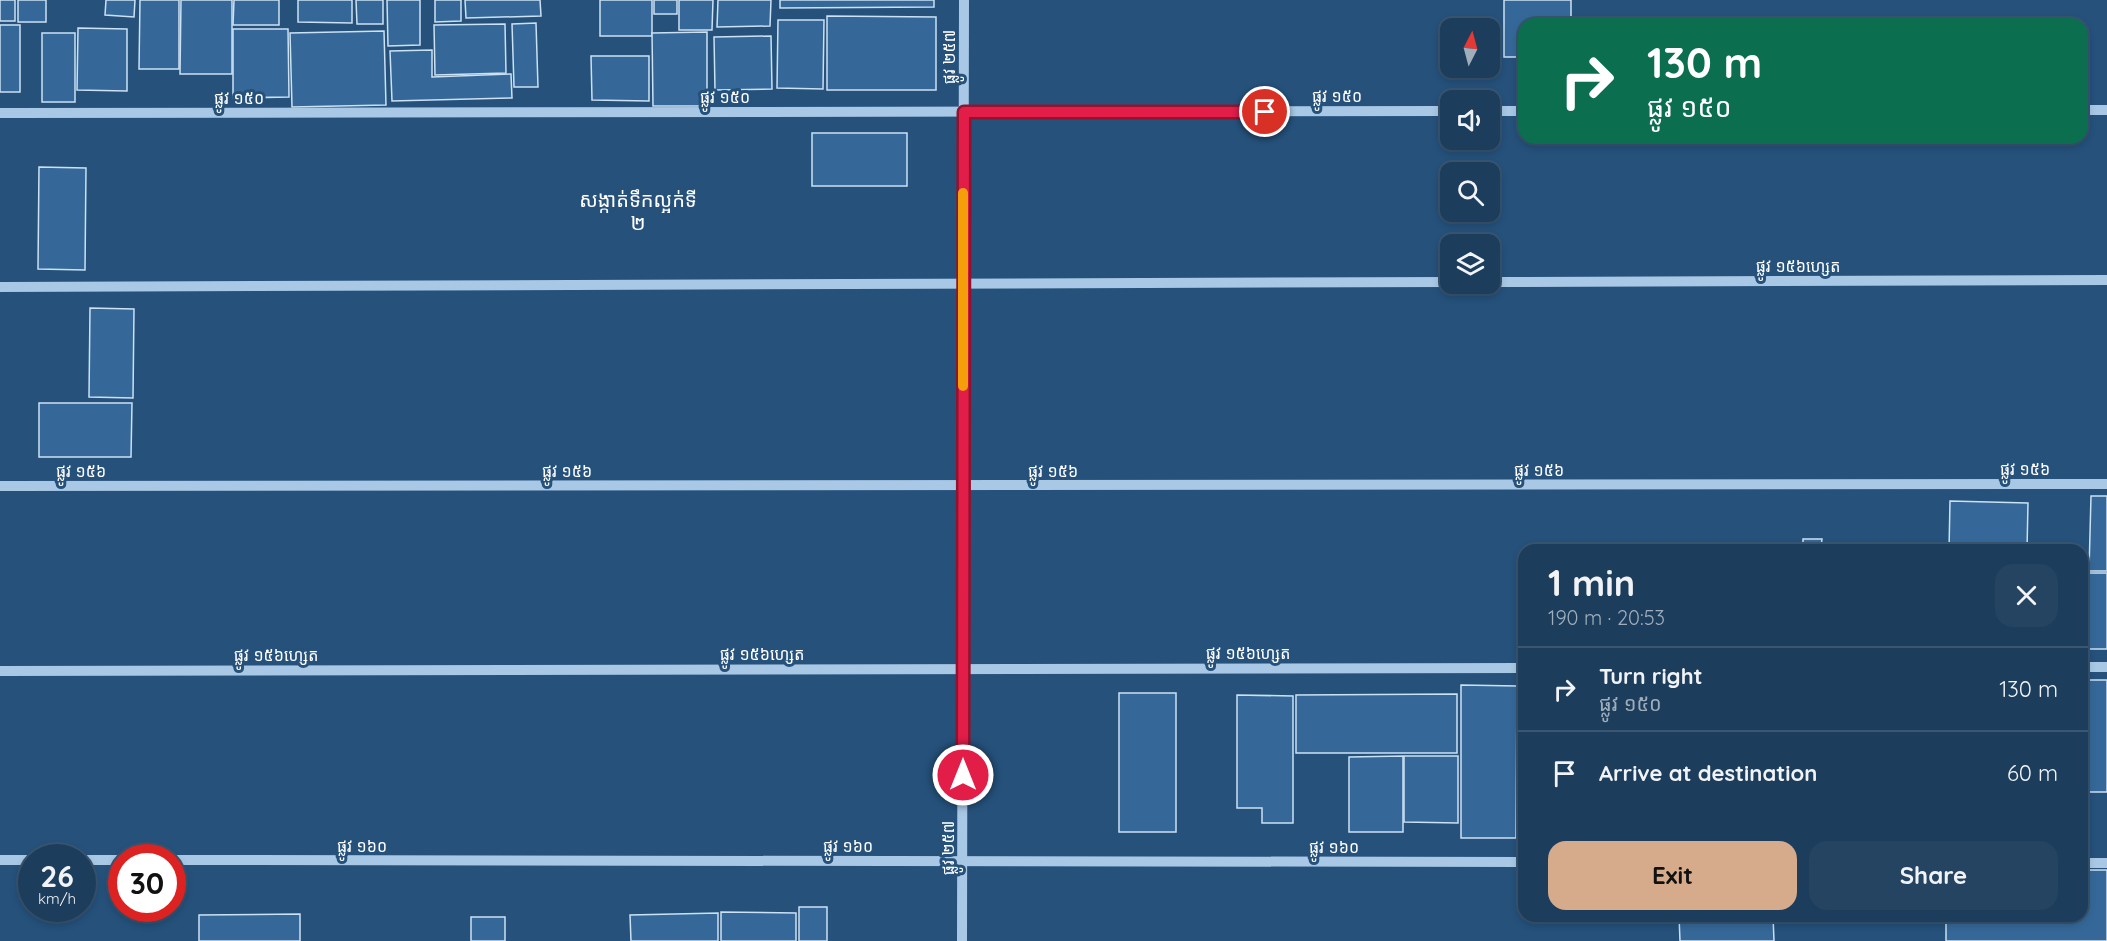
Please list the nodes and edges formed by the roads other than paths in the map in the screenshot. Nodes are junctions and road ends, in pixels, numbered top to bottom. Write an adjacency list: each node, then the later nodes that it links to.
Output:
1 (964, 0): 7 (street, ផ្លូវ ២៥៧)
2 (2088, 110): 3 (street)
3 (2107, 110)
4 (1440, 111): 7 (street, ផ្លូវ ១៥០)
5 (1500, 111): 6 (street)
6 (1518, 111)
7 (964, 112): 8 (street, ផ្លូវ ១៥០); 12 (street, ផ្លូវ ២៥៧)
8 (0, 113)
9 (2107, 280): 11 (street, ផ្លូវ ១៥៦ហ្សេត)
10 (1440, 282): 12 (street)
11 (1500, 282)
12 (963, 284): 13 (street); 16 (street, ផ្លូវ ២៥៧)
13 (0, 287)
14 (2107, 484): 16 (street, ផ្លូវ ១៥៦)
15 (0, 486): 16 (street, ផ្លូវ ១៥៦)
16 (963, 486): 18 (street, ផ្លូវ ២៥៧)
17 (2107, 667): 20 (street)
18 (963, 668): 19 (street, ផ្លូវ ១៥៦ហ្សេត); 21 (street, ផ្លូវ ១៥៦ហ្សេត); 25 (street, ផ្លូវ ២៥៧)
19 (1518, 668)
20 (2088, 668)
21 (0, 672)
22 (0, 860): 23 (street)
23 (18, 860)
24 (186, 860): 25 (street, ផ្លូវ ១៦០)
25 (963, 861): 26 (street, ផ្លូវ ១៦០); 29 (street, ផ្លូវ ២៥៧)
26 (1518, 862)
27 (2088, 863): 28 (street)
28 (2107, 863)
29 (963, 941)

